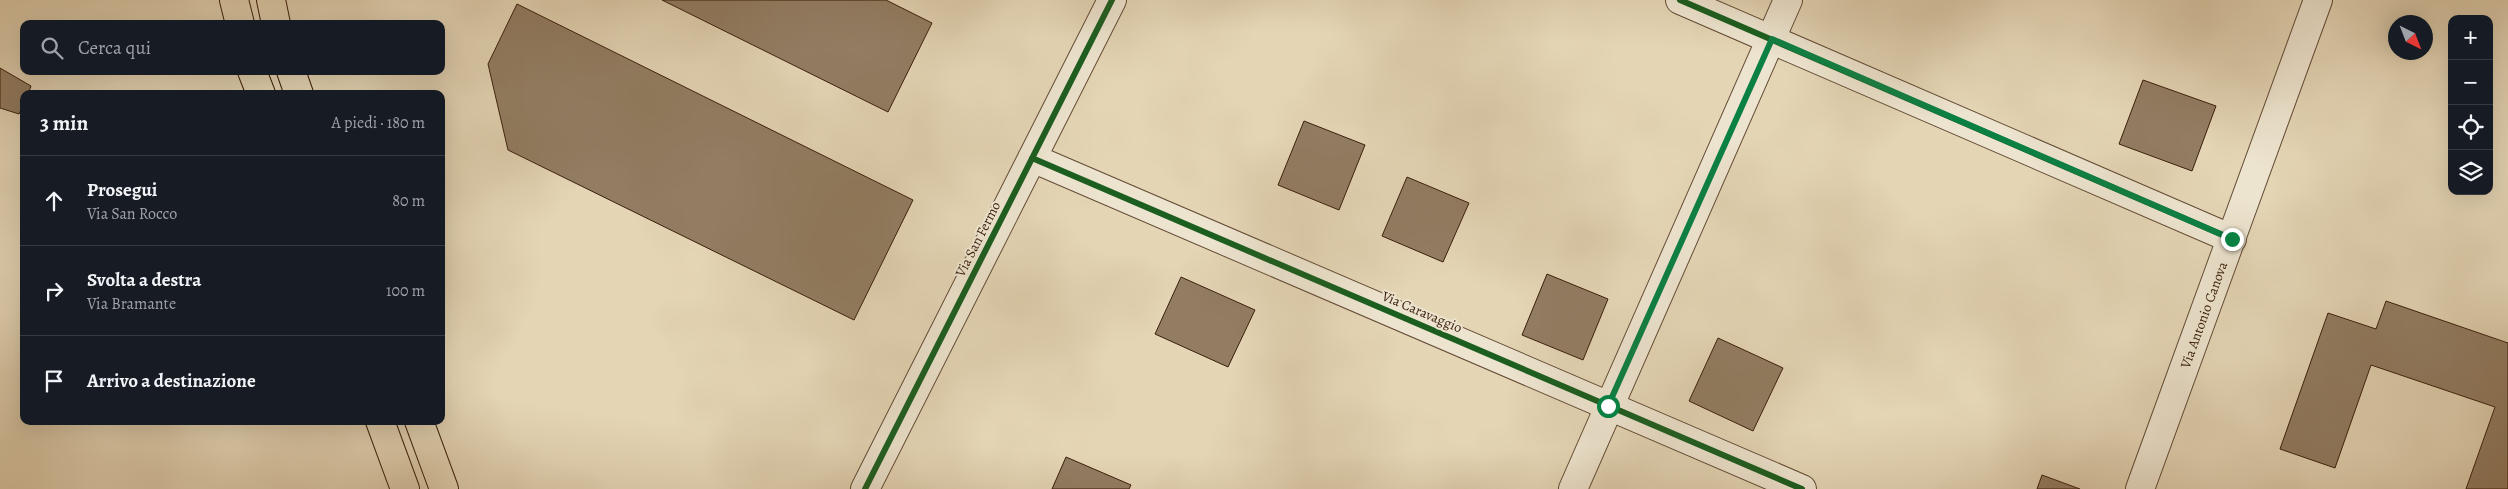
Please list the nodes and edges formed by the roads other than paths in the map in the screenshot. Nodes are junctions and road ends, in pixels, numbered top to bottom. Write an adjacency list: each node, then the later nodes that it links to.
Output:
1 (234, 0): 7 (main road)
2 (271, 0): 8 (main road)
3 (1112, 0): 14 (street, Via San Fermo)
4 (1680, 0): 9 (street)
5 (1788, 0): 9 (street)
6 (2318, 0): 15 (street, Via Antonio Canova)
7 (239, 20)
8 (275, 20)
9 (1772, 39): 15 (street); 16 (street)
10 (254, 75): 12 (main road)
11 (292, 75): 13 (main road)
12 (259, 90)
13 (297, 90)
14 (1032, 158): 16 (street, Via Caravaggio); 19 (street, Via San Fermo)
15 (2232, 239): 24 (street, Via Antonio Canova)
16 (1608, 406): 22 (street); 23 (street, Via Caravaggio)
17 (381, 425): 20 (main road)
18 (420, 425): 21 (main road)
19 (872, 487)
20 (405, 489)
21 (444, 489)
22 (1573, 489)
23 (1802, 489)
24 (2140, 489)

